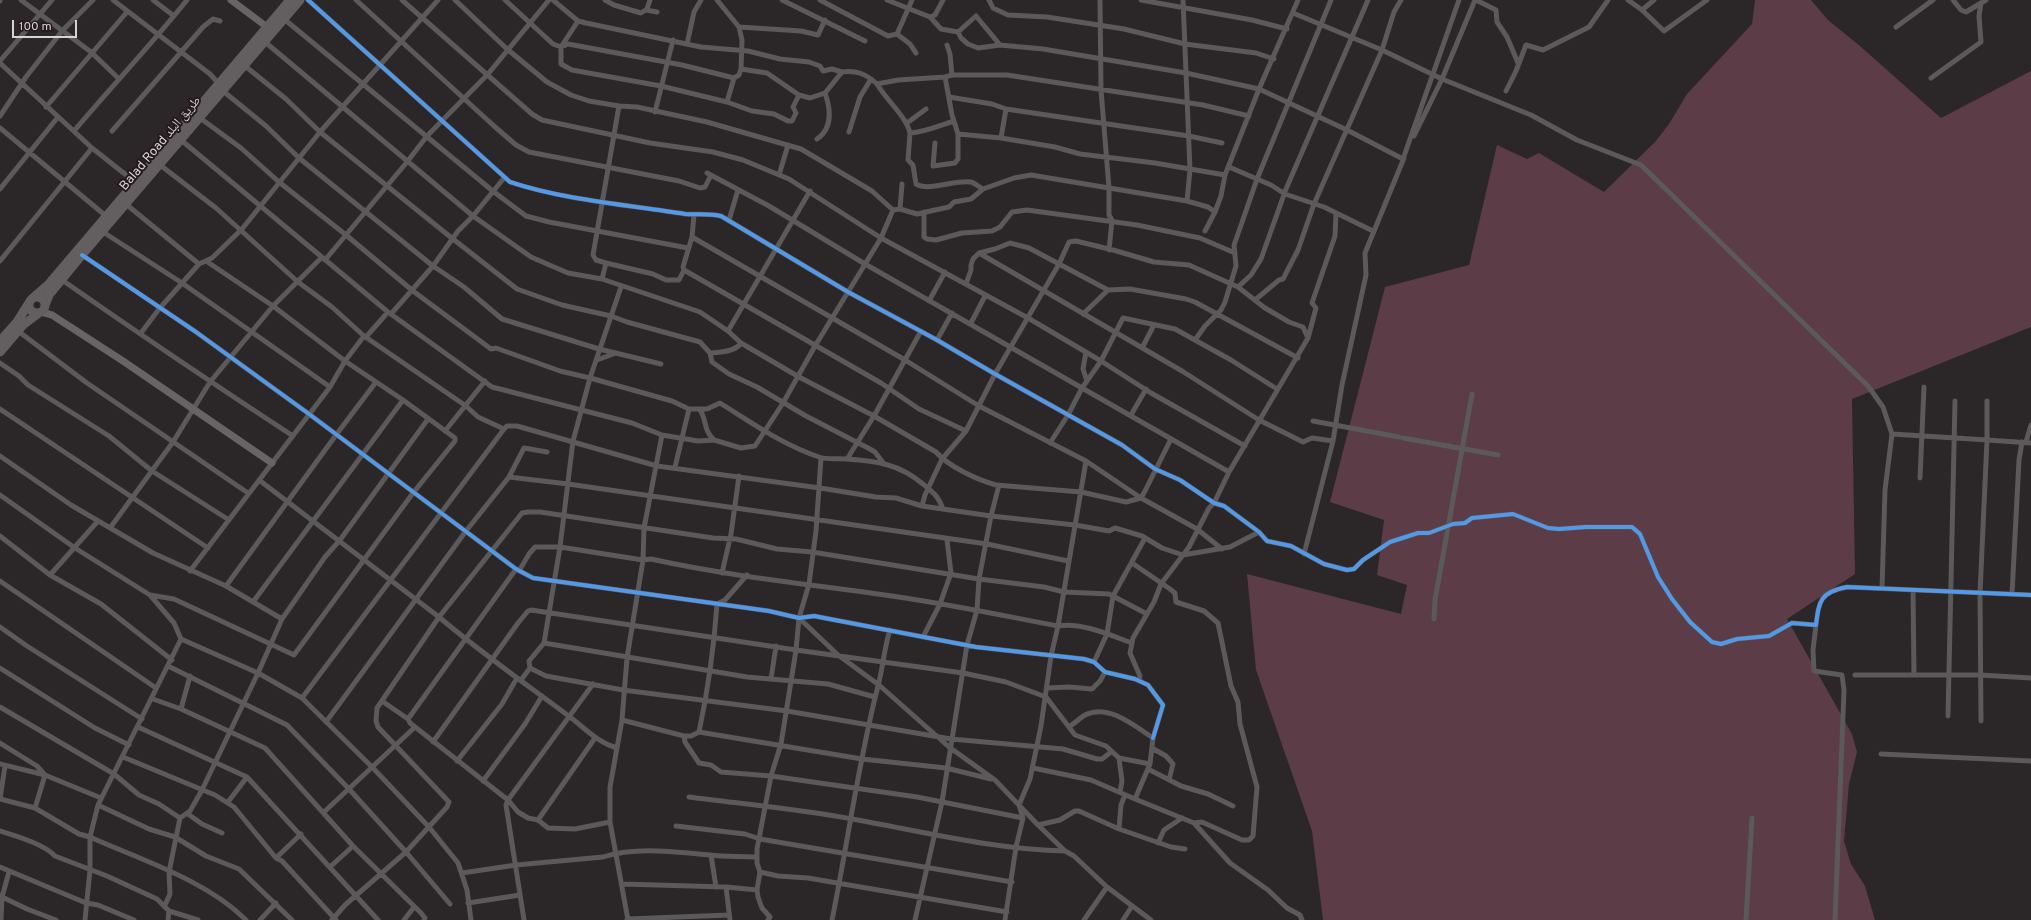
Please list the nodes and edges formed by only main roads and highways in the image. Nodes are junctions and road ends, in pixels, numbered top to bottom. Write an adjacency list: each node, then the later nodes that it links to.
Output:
1 (300, 0): 3 (highway, Balad Road طريق البلد)
2 (288, 1): 3 (highway, Balad Road طريق البلد)
3 (221, 88): 4 (highway, Balad Road طريق البلد); 5 (highway, Balad Road طريق البلد)
4 (32, 300): 5 (highway); 5 (highway); 6 (highway, Balad Road طريق البلد)
5 (43, 309): 7 (highway, Balad Road طريق البلد)
6 (0, 341)
7 (0, 352)

